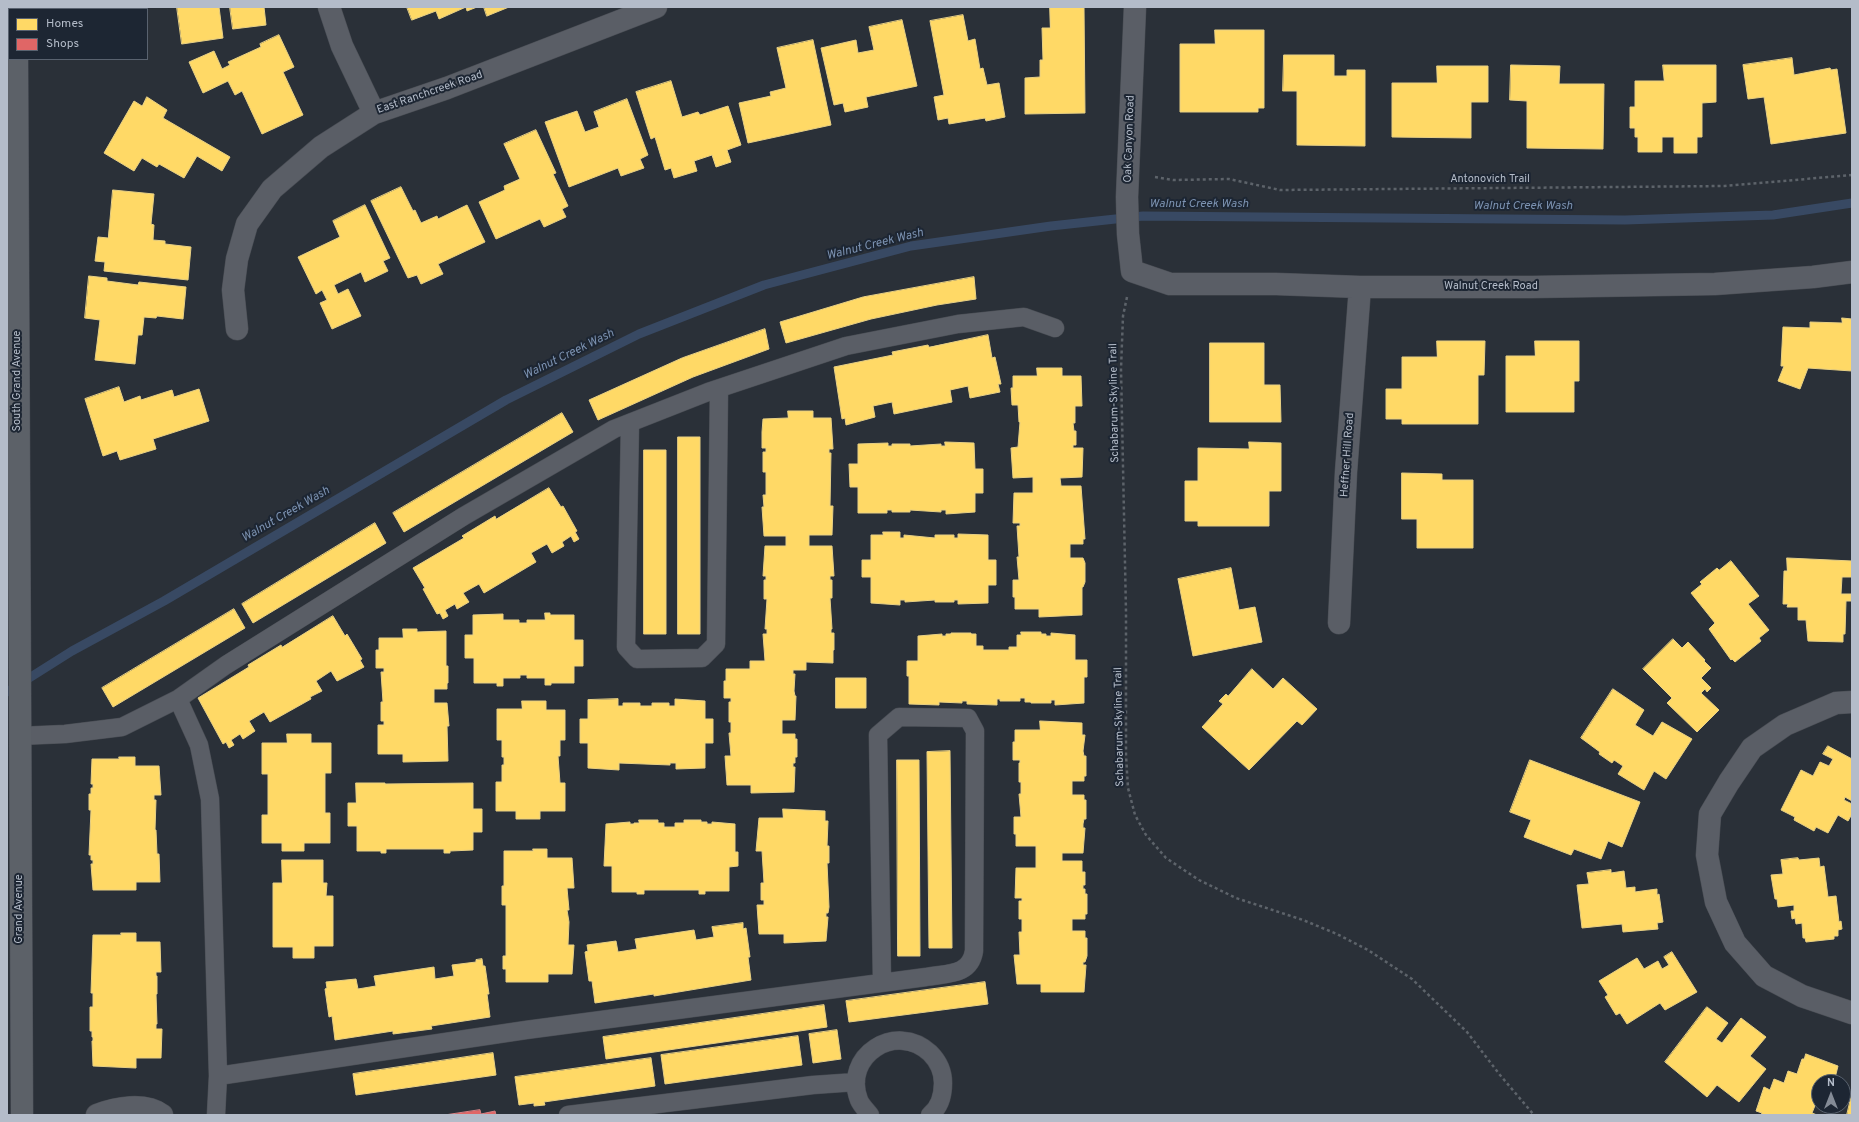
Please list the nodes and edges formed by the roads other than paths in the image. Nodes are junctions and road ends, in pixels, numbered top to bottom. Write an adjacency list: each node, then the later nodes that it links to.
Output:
1 (329, 7): 5 (street)
2 (656, 7): 5 (street, East Ranchcreek Road)
3 (1135, 7): 6 (street, Oak Canyon Road)
4 (17, 60): 16 (main road, South Grand Avenue)
5 (374, 112): 10 (street, East Ranchcreek Road)
6 (1132, 271): 8 (street, Walnut Creek Road)
7 (1852, 272): 8 (street, Walnut Creek Road)
8 (1360, 287): 13 (street, Heffner Hill Road)
9 (1056, 328): 11 (lane)
10 (237, 329)
11 (719, 389): 12 (lane); 12 (lane)
12 (630, 423): 14 (lane)
13 (1339, 623)
14 (178, 699): 17 (lane); 20 (lane)
15 (1852, 702): 19 (street)
16 (19, 703): 17 (main road, Grand Avenue)
17 (19, 736): 22 (main road, Grand Avenue)
18 (882, 983): 18 (lane); 20 (lane)
19 (1852, 1013)
20 (218, 1076): 25 (lane)
21 (856, 1082): 26 (lane); 27 (lane); 28 (lane)
22 (22, 1115)
23 (97, 1115): 24 (street)
24 (162, 1115)
25 (216, 1115)
26 (568, 1115)
27 (870, 1115)
28 (930, 1115)

